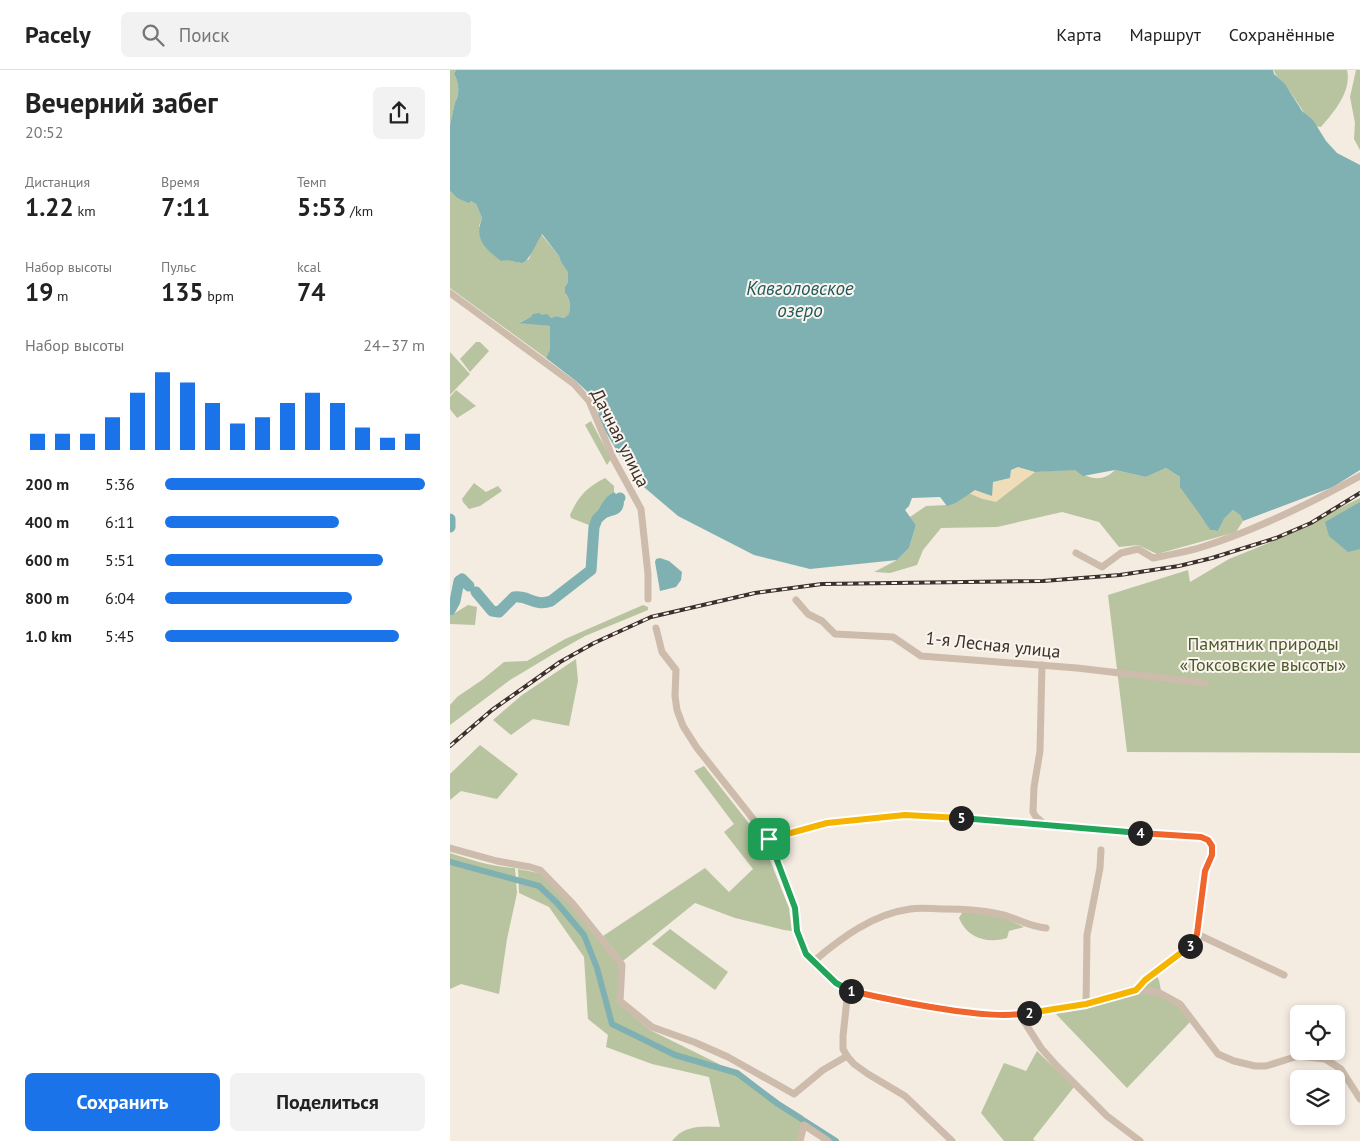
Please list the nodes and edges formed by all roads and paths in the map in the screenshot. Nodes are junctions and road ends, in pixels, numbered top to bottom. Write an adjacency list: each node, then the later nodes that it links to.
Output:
1 (450, 293): 4 (street, Дачная улица)
2 (1360, 476): 3 (street)
3 (1076, 553)
4 (648, 599)
5 (796, 600): 7 (street, 1-я Лесная улица)
6 (656, 628): 10 (street)
7 (1042, 665): 8 (street, 1-я Лесная улица); 9 (street)
8 (1205, 683)
9 (1044, 824): 10 (street); 14 (street)
10 (769, 839): 15 (street)
11 (450, 848): 21 (street)
12 (1101, 850): 19 (street)
13 (1046, 928): 15 (street)
14 (1197, 934): 16 (street); 18 (street)
15 (814, 962): 17 (street)
16 (1284, 975)
17 (848, 990): 20 (street); 21 (street)
18 (1136, 990): 19 (street); 22 (street)
19 (1086, 1004): 20 (street)
20 (1020, 1015): 26 (street)
21 (847, 1056): 25 (street)
22 (1360, 1099)
23 (800, 1141): 24 (street)
24 (828, 1141)
25 (952, 1141)
26 (1140, 1141)

